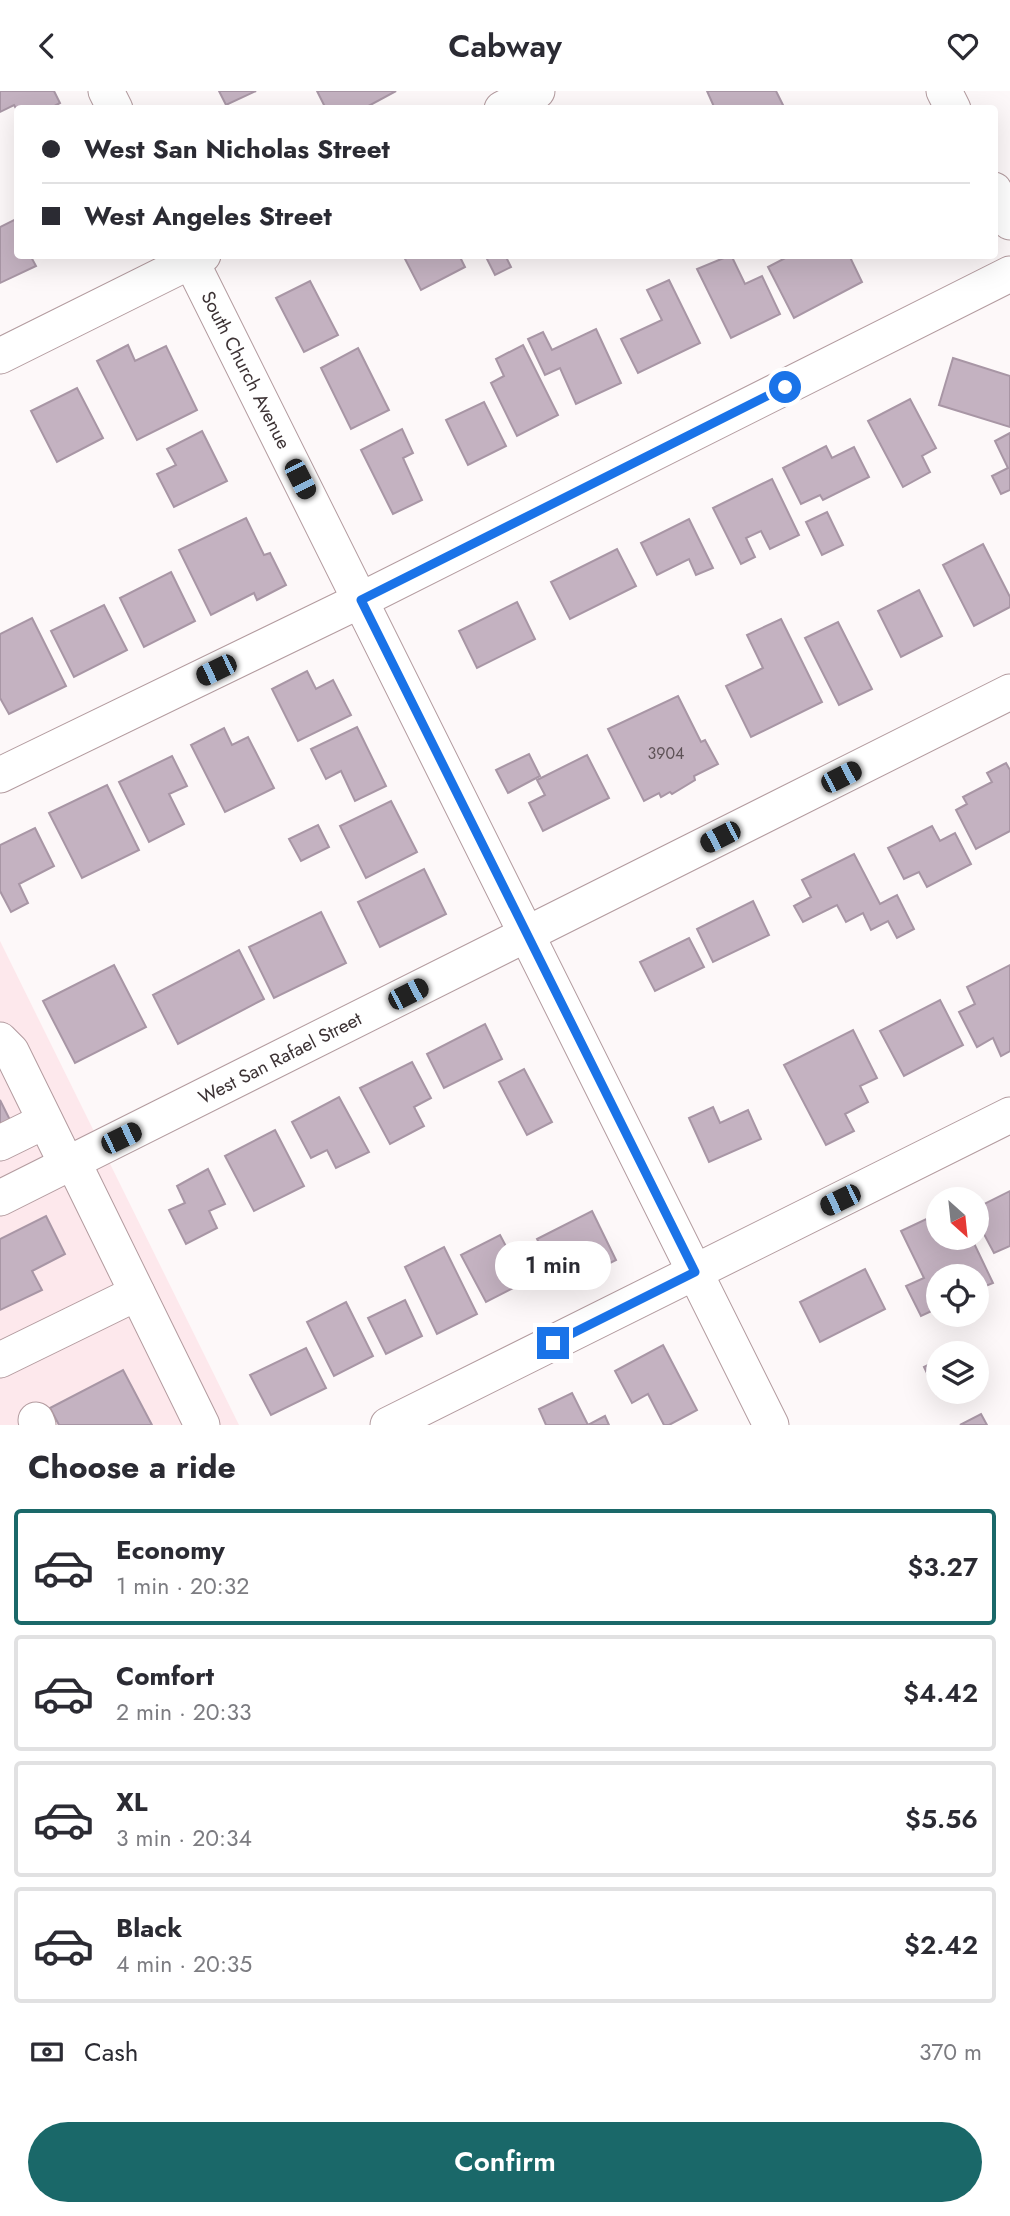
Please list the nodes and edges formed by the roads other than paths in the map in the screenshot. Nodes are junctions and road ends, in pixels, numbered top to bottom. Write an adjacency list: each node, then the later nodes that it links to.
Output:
1 (537, 91): 2 (street)
2 (510, 105)
3 (998, 198): 4 (street)
4 (1010, 222)
5 (190, 259): 8 (street)
6 (195, 259): 9 (street, South Church Avenue)
7 (1010, 274): 9 (street)
8 (0, 356)
9 (361, 600): 11 (street); 12 (street, South Church Avenue)
10 (1010, 692): 12 (street, West San Rafael Street)
11 (0, 775)
12 (527, 934): 17 (street, West San Rafael Street); 19 (street, South Church Avenue)
13 (0, 1040): 15 (street)
14 (1010, 1115): 19 (street)
15 (45, 1121): 16 (street); 17 (street)
16 (0, 1143)
17 (70, 1163): 18 (street, West San Rafael Street); 20 (street)
18 (0, 1198)
19 (695, 1272): 23 (street); 24 (street, South Church Avenue)
20 (137, 1293): 21 (street); 22 (street)
21 (0, 1360)
22 (202, 1425)
23 (388, 1425)
24 (771, 1425)

